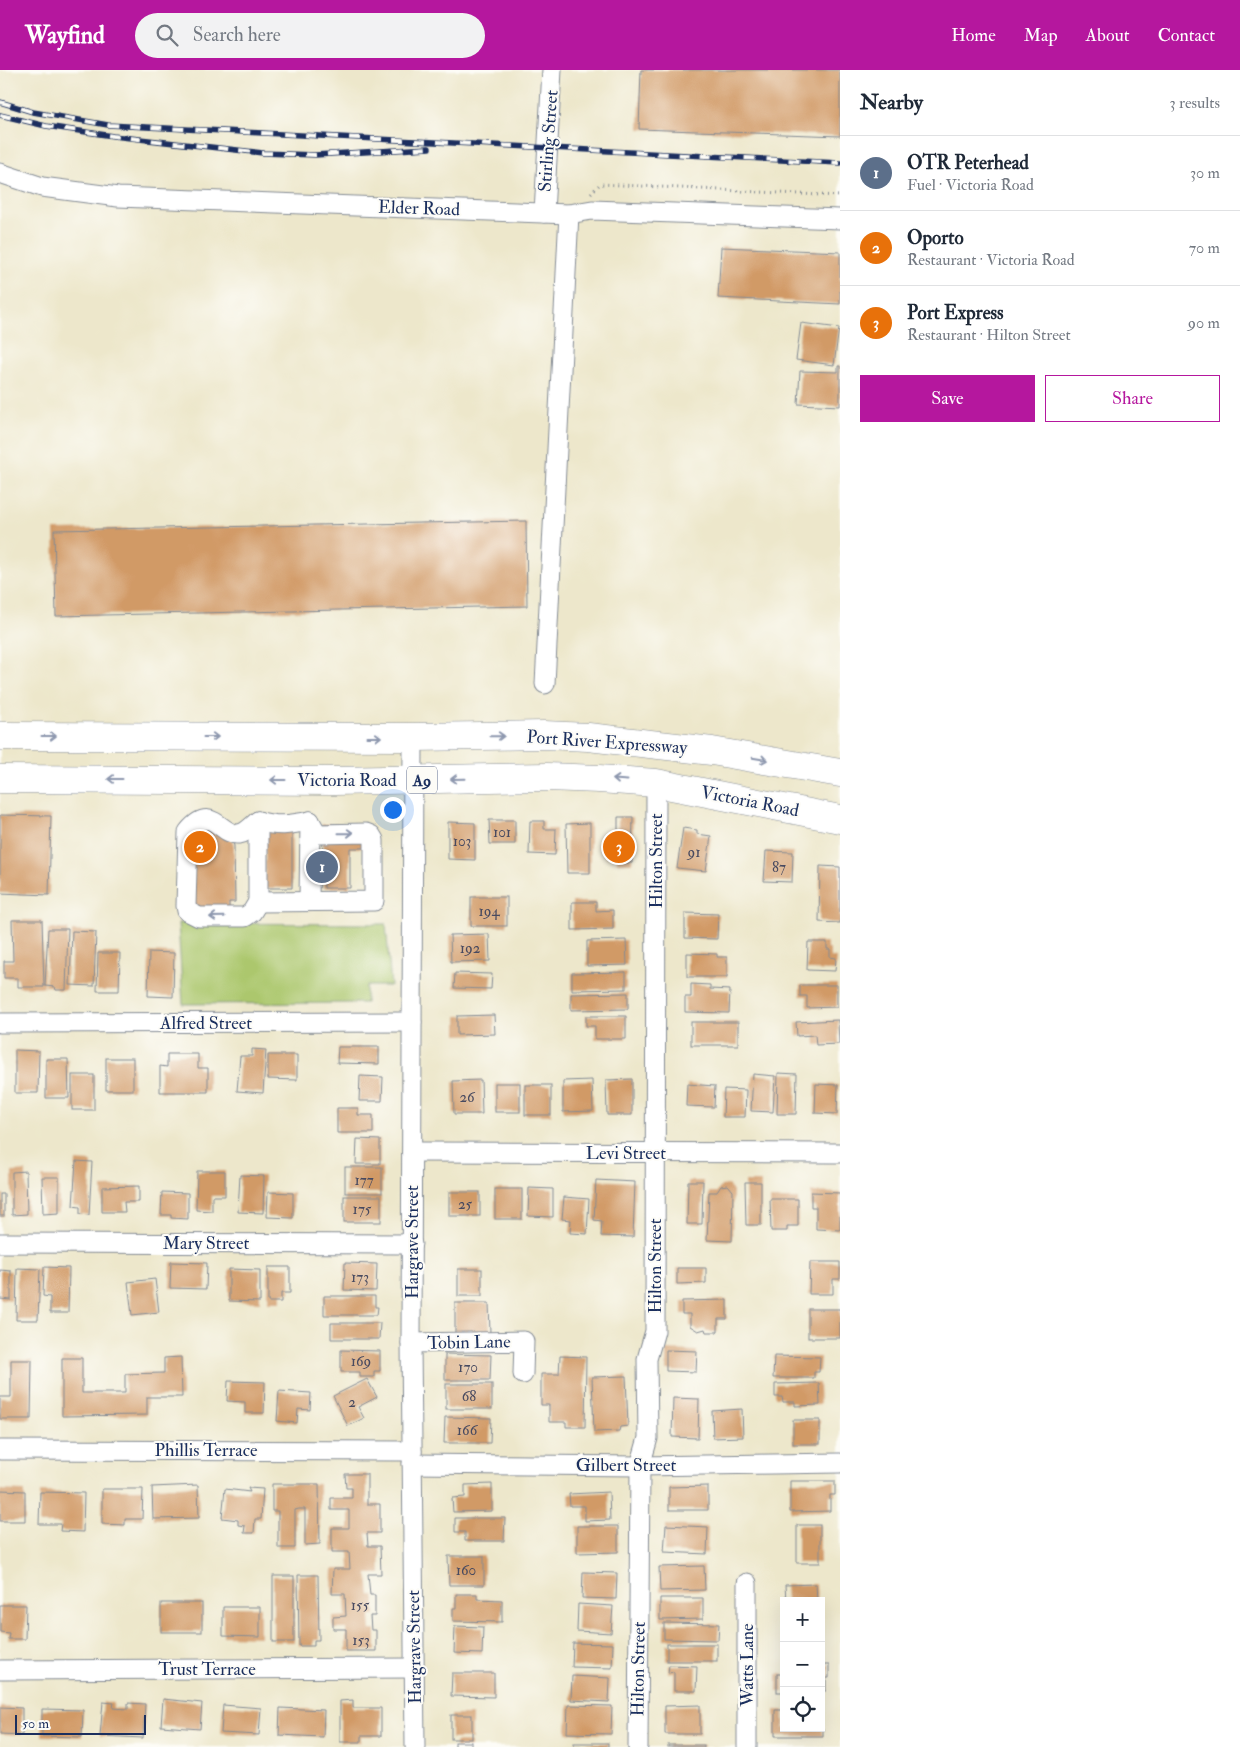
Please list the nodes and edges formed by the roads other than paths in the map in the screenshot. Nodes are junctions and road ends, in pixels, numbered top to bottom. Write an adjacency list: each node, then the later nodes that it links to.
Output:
1 (552, 70): 3 (street, Stirling Street)
2 (0, 173): 3 (street, Elder Road)
3 (544, 212): 4 (street, Elder Road)
4 (569, 214): 5 (street, Elder Road); 6 (street)
5 (840, 219)
6 (545, 684)
7 (544, 735): 9 (highway, Port River Expressway, one-way to 7); 10 (highway, Port River Expressway, one-way to 10); 11 (highway)
8 (0, 736): 9 (highway, one-way to 9)
9 (413, 737): 13 (street, Hargrave Street)
10 (840, 772)
11 (547, 777): 13 (highway, Victoria Road / A9, one-way to 13); 14 (highway, Victoria Road / A9, one-way to 11)
12 (0, 779): 13 (highway, Victoria Road / A9, one-way to 12)
13 (414, 780): 20 (street, Hargrave Street)
14 (656, 783): 15 (highway, Victoria Road / A9); 23 (street, Hilton Street)
15 (840, 819)
16 (258, 821): 17 (street); 19 (street); 19 (street, one-way to 16)
17 (310, 821): 18 (street); 18 (street, one-way to 18)
18 (309, 901): 19 (street)
19 (258, 902)
20 (412, 1022): 21 (street, Alfred Street); 22 (street, Hargrave Street)
21 (0, 1023)
22 (412, 1152): 23 (street, Levi Street); 26 (street, Hargrave Street)
23 (655, 1153): 24 (street, Levi Street); 32 (street, Hilton Street)
24 (840, 1153)
25 (0, 1243): 26 (street, Mary Street)
26 (412, 1244): 27 (street, Hargrave Street)
27 (412, 1344): 28 (street, Tobin Lane); 30 (street, Hargrave Street)
28 (524, 1374)
29 (0, 1450): 30 (street, Phillis Terrace)
30 (412, 1457): 32 (street, Gilbert Street); 34 (street, Hargrave Street)
31 (840, 1463): 32 (street, Gilbert Street)
32 (640, 1466): 37 (street, Hilton Street)
33 (747, 1583): 38 (street, Watts Lane)
34 (414, 1668): 35 (street, Trust Terrace); 36 (street, Hargrave Street)
35 (0, 1670)
36 (415, 1747)
37 (638, 1747)
38 (747, 1747)

